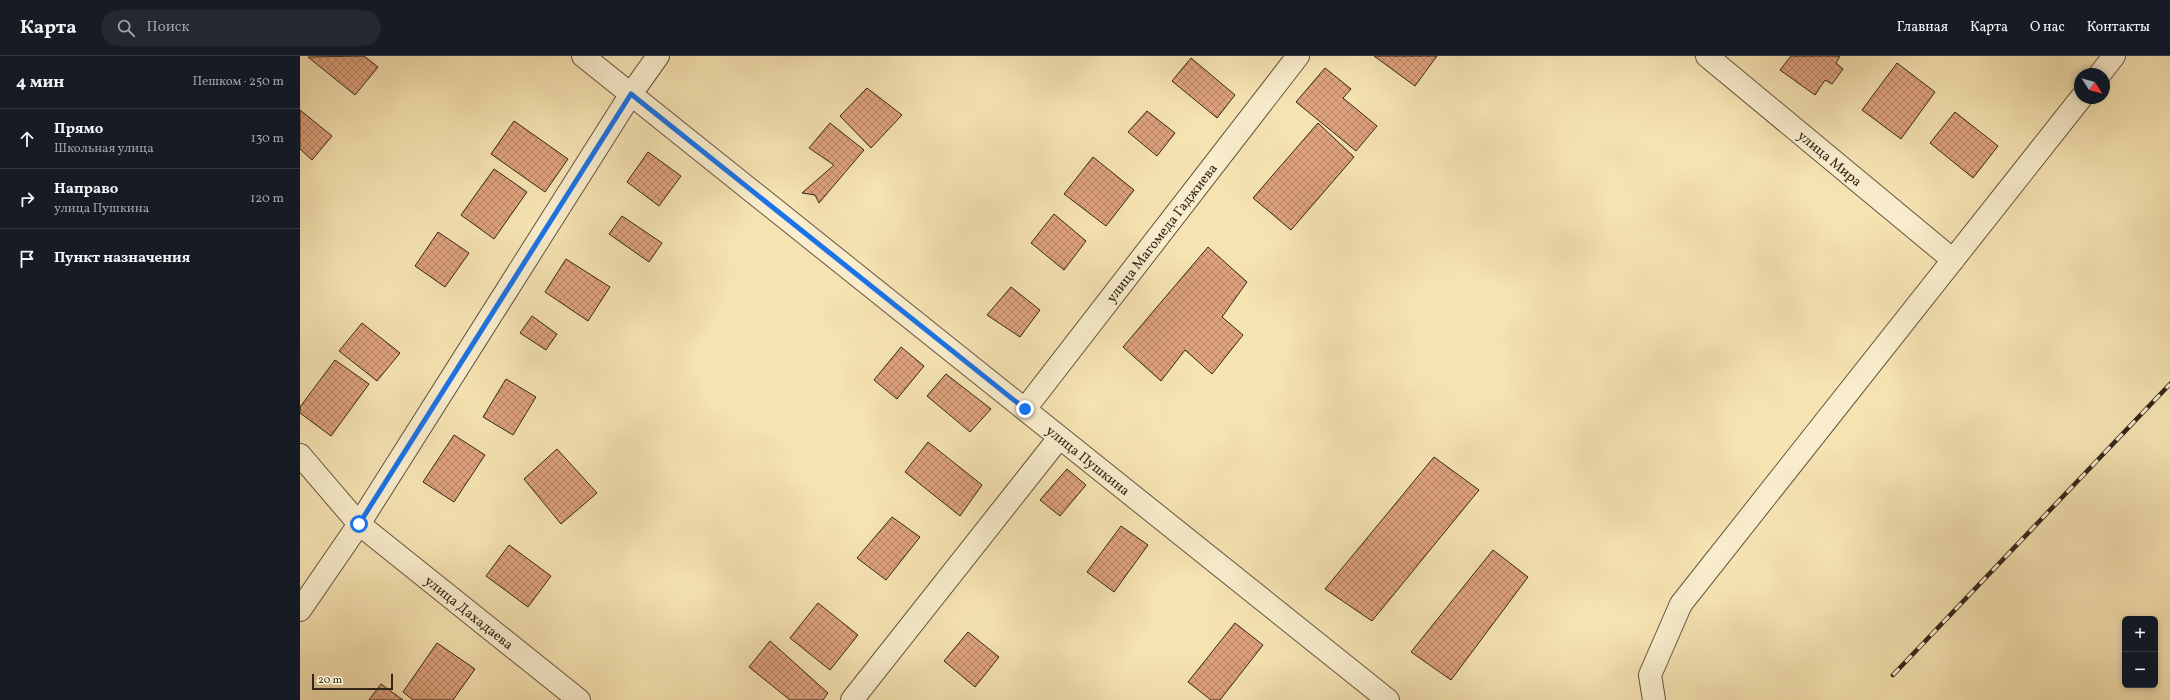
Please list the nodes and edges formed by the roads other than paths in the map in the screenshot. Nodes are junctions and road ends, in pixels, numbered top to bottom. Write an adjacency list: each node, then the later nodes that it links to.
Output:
1 (584, 56): 7 (street, улица Пушкина)
2 (658, 56): 7 (street)
3 (1298, 56): 10 (street, улица Магомеда Гаджиева)
4 (1707, 56): 9 (street, улица Мира)
5 (2114, 56): 6 (street)
6 (2105, 68)
7 (631, 94): 10 (street, улица Пушкина); 13 (street)
8 (2076, 104): 9 (street)
9 (1953, 260): 18 (street)
10 (1025, 409): 11 (street, улица Пушкина)
11 (1059, 438): 16 (street); 17 (street, улица Пушкина)
12 (300, 455): 13 (street, улица Дахадаева)
13 (359, 524): 14 (street); 15 (street, улица Дахадаева)
14 (300, 610)
15 (579, 700)
16 (852, 700)
17 (1388, 700)
18 (1654, 700)

